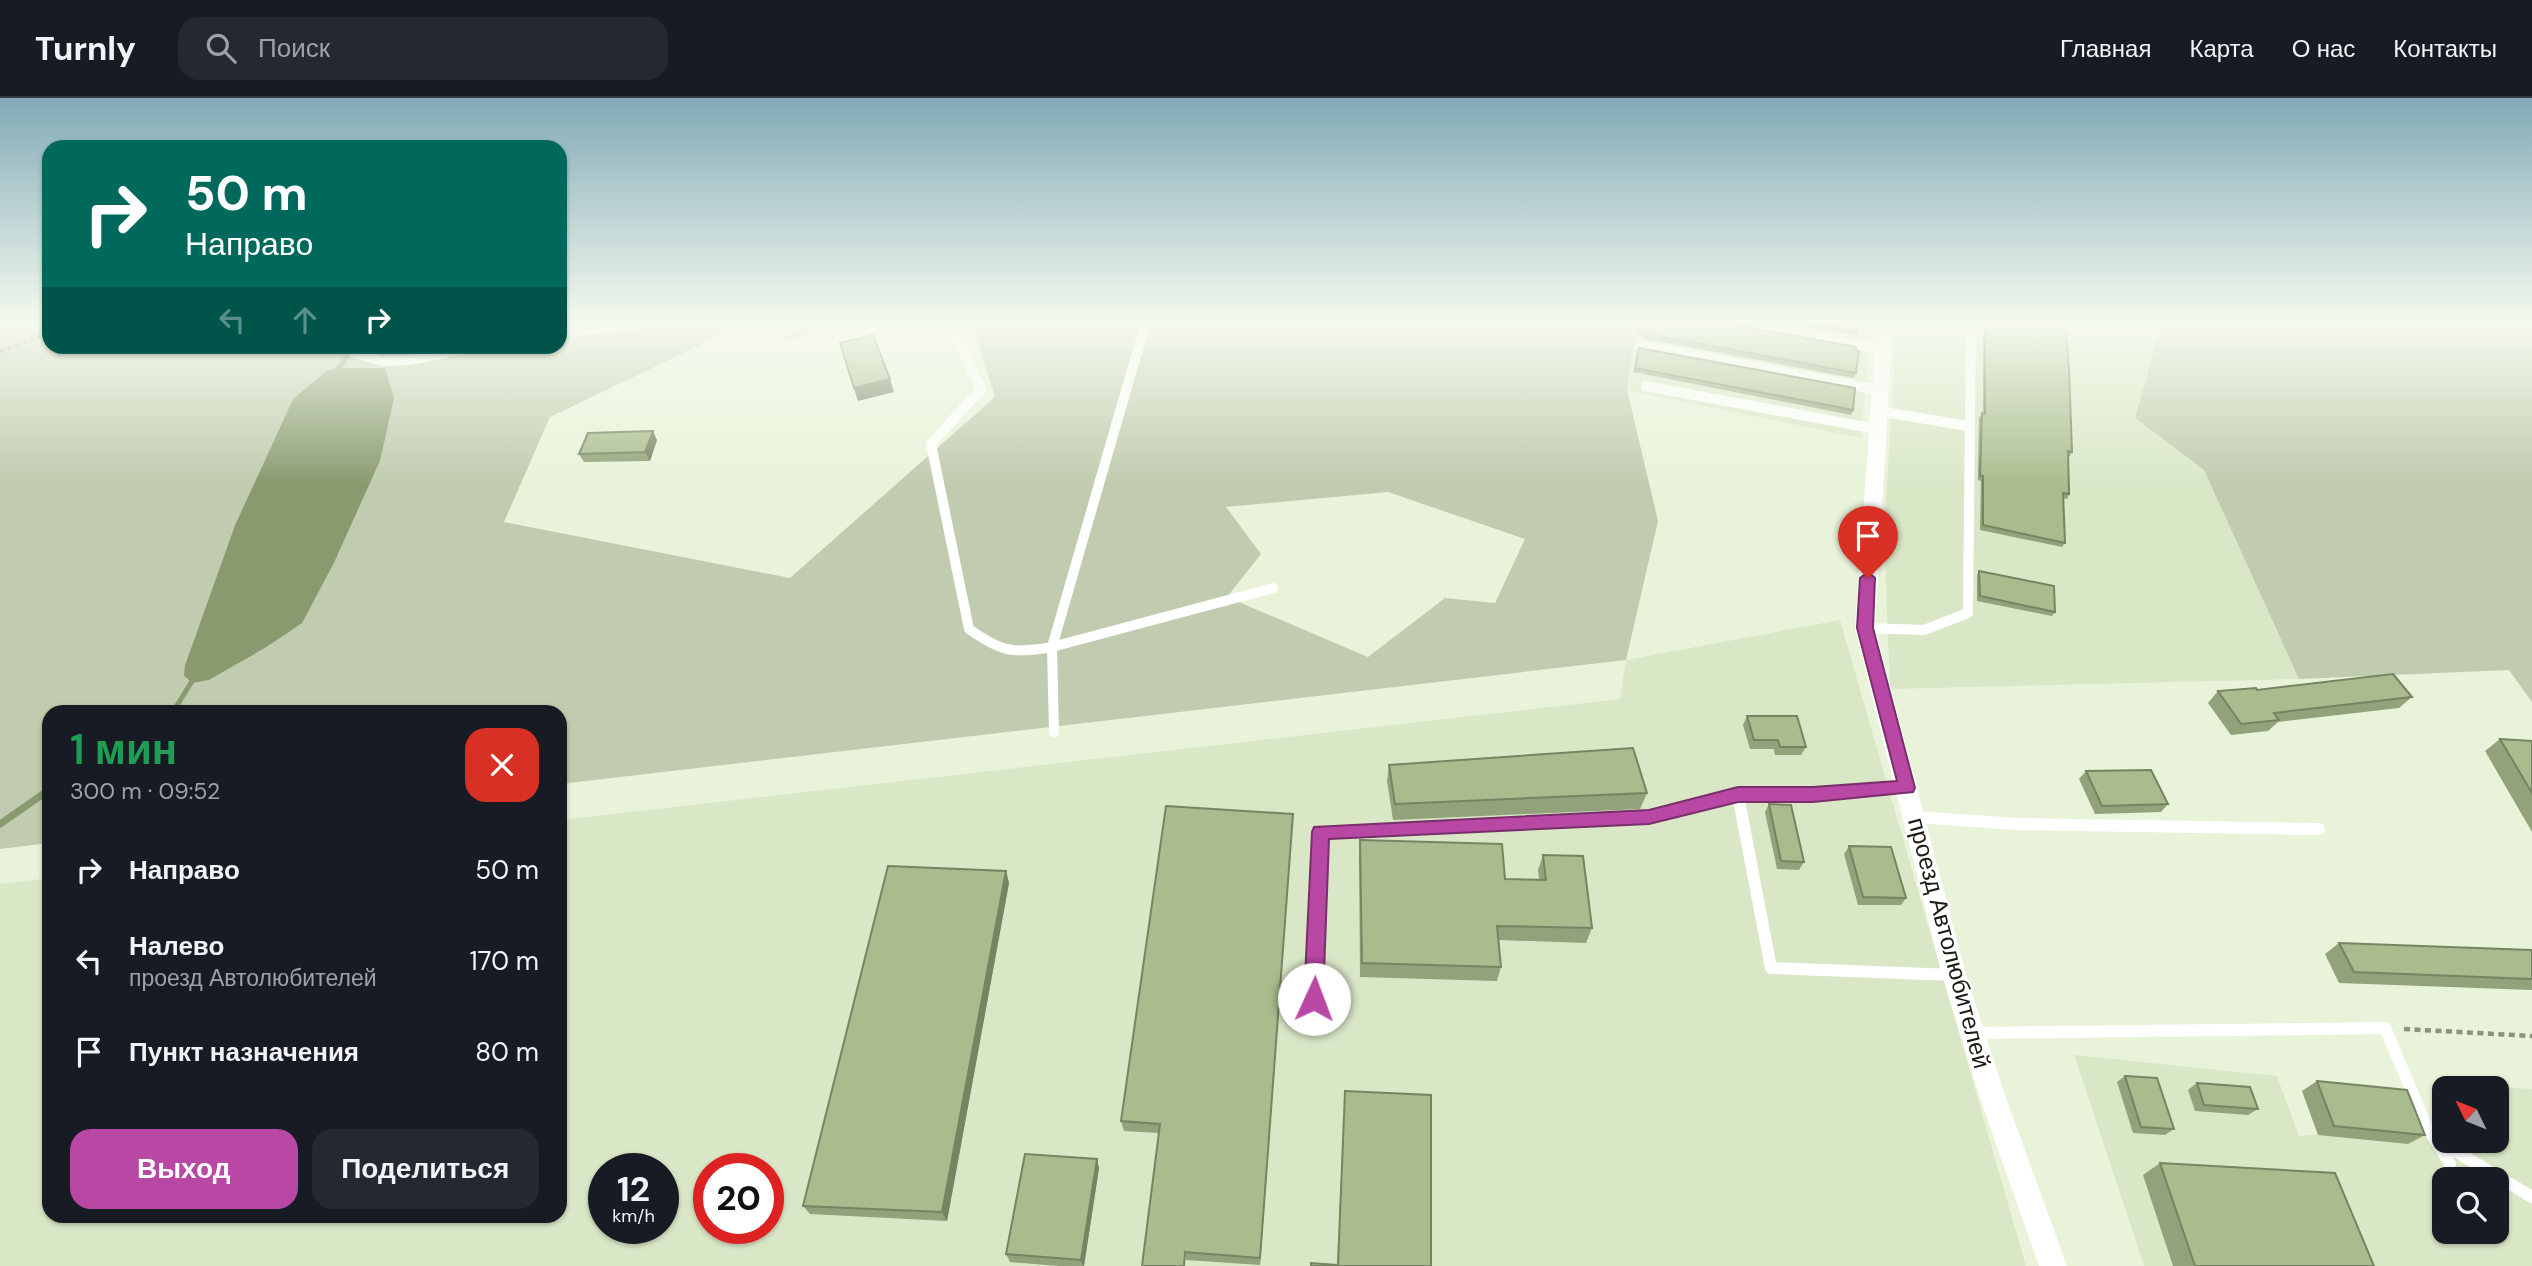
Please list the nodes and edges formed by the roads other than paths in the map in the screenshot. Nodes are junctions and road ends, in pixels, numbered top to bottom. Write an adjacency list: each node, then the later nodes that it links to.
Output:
1 (975, 376): 11 (lane)
2 (1130, 376): 11 (lane)
3 (1752, 376): 7 (lane)
4 (1881, 376): 7 (street, проезд Автолюбителей)
5 (1969, 376): 8 (lane)
6 (1646, 386): 7 (lane)
7 (1878, 410): 8 (lane); 10 (street, проезд Автолюбителей)
8 (1968, 426): 10 (lane)
9 (1273, 588): 11 (lane)
10 (1865, 628): 13 (street, проезд Автолюбителей)
11 (1052, 647): 12 (lane)
12 (1054, 732)
13 (1907, 788): 14 (lane); 15 (street, проезд Автолюбителей)
14 (1738, 794): 17 (lane); 18 (lane)
15 (1914, 817): 16 (lane); 17 (street, проезд Автолюбителей)
16 (2319, 829)
17 (1954, 975): 19 (street, проезд Автолюбителей)
18 (1314, 999)
19 (1971, 1033): 20 (lane); 25 (street, проезд Автолюбителей)
20 (2432, 1133)
21 (2444, 1153): 23 (lane)
22 (2459, 1153): 24 (lane)
23 (2450, 1164)
24 (2532, 1197)
25 (2053, 1266)

